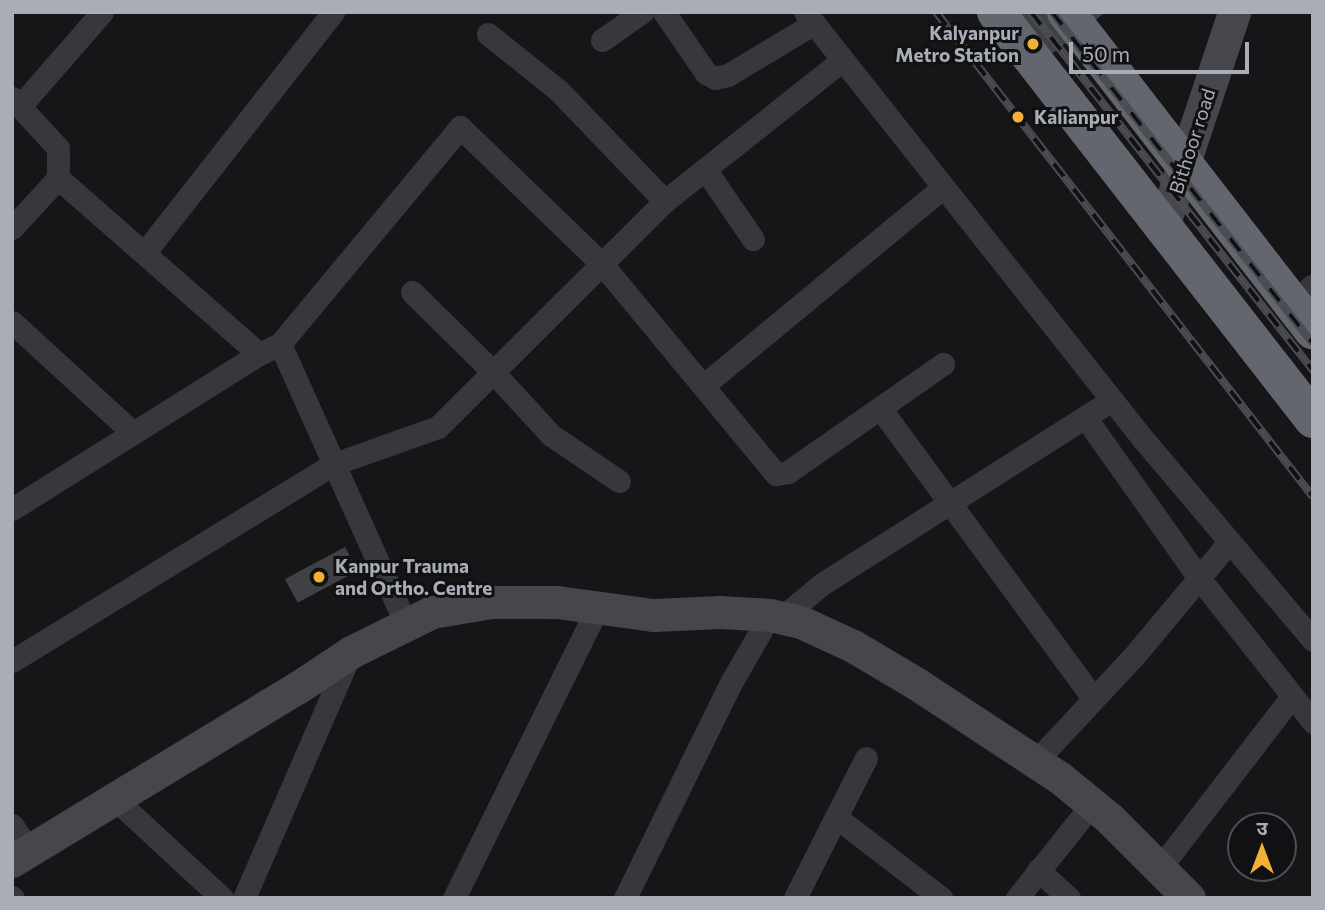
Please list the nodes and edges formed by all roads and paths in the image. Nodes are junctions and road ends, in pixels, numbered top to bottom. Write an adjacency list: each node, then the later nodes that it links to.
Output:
1 (102, 12): 12 (street)
2 (333, 12): 21 (street)
3 (642, 12): 10 (street)
4 (664, 12): 8 (street)
5 (996, 12): 19 (highway)
6 (1066, 12): 13 (highway)
7 (1234, 12): 13 (street, Bithoor road)
8 (809, 18): 11 (street)
9 (488, 34): 17 (street)
10 (602, 40)
11 (841, 61): 14 (street); 16 (street)
12 (17, 102): 15 (street)
13 (1184, 163): 19 (street, Bithoor road); 24 (highway)
14 (705, 169): 17 (street); 20 (street)
15 (58, 178): 18 (street); 21 (street)
16 (942, 188): 30 (street); 31 (street)
17 (665, 201): 22 (street)
18 (12, 228)
19 (1163, 229): 34 (highway)
20 (753, 239)
21 (145, 252): 27 (street)
22 (603, 264): 26 (street); 29 (street); 30 (street)
23 (412, 292): 29 (street)
24 (1306, 306)
25 (12, 323): 35 (street)
26 (280, 344): 27 (street); 36 (street)
27 (258, 354): 35 (street)
28 (943, 364): 32 (street)
29 (494, 373): 36 (street); 37 (street)
30 (704, 385): 32 (street)
31 (1112, 400): 33 (street); 40 (street)
32 (880, 408): 38 (street)
33 (1085, 417): 38 (street); 41 (street)
34 (1313, 419)
35 (133, 433): 39 (street)
36 (334, 464): 44 (street); 47 (street)
37 (619, 481)
38 (951, 502): 43 (street); 49 (street)
39 (12, 509)
40 (1229, 542): 41 (street); 45 (street)
41 (1199, 578): 48 (street); 49 (street)
42 (597, 609): 43 (street); 44 (street); 61 (street)
43 (776, 616): 52 (street); 62 (street)
44 (406, 624): 46 (street)
45 (1313, 640)
46 (351, 652): 53 (street); 60 (street)
47 (12, 661)
48 (1292, 696): 50 (street); 57 (street)
49 (1093, 698): 52 (street)
50 (1313, 722)
51 (866, 758): 55 (street)
52 (1035, 762): 54 (street)
53 (115, 799): 56 (street); 59 (street)
54 (1092, 804): 57 (street); 58 (street)
55 (836, 817): 63 (street); 64 (street)
56 (18, 846)
57 (1159, 869): 67 (street)
58 (1038, 870): 65 (street); 66 (street)
59 (222, 898)
60 (244, 898)
61 (454, 898)
62 (625, 898)
63 (795, 898)
64 (941, 898)
65 (1017, 898)
66 (1069, 898)
67 (1189, 898)

